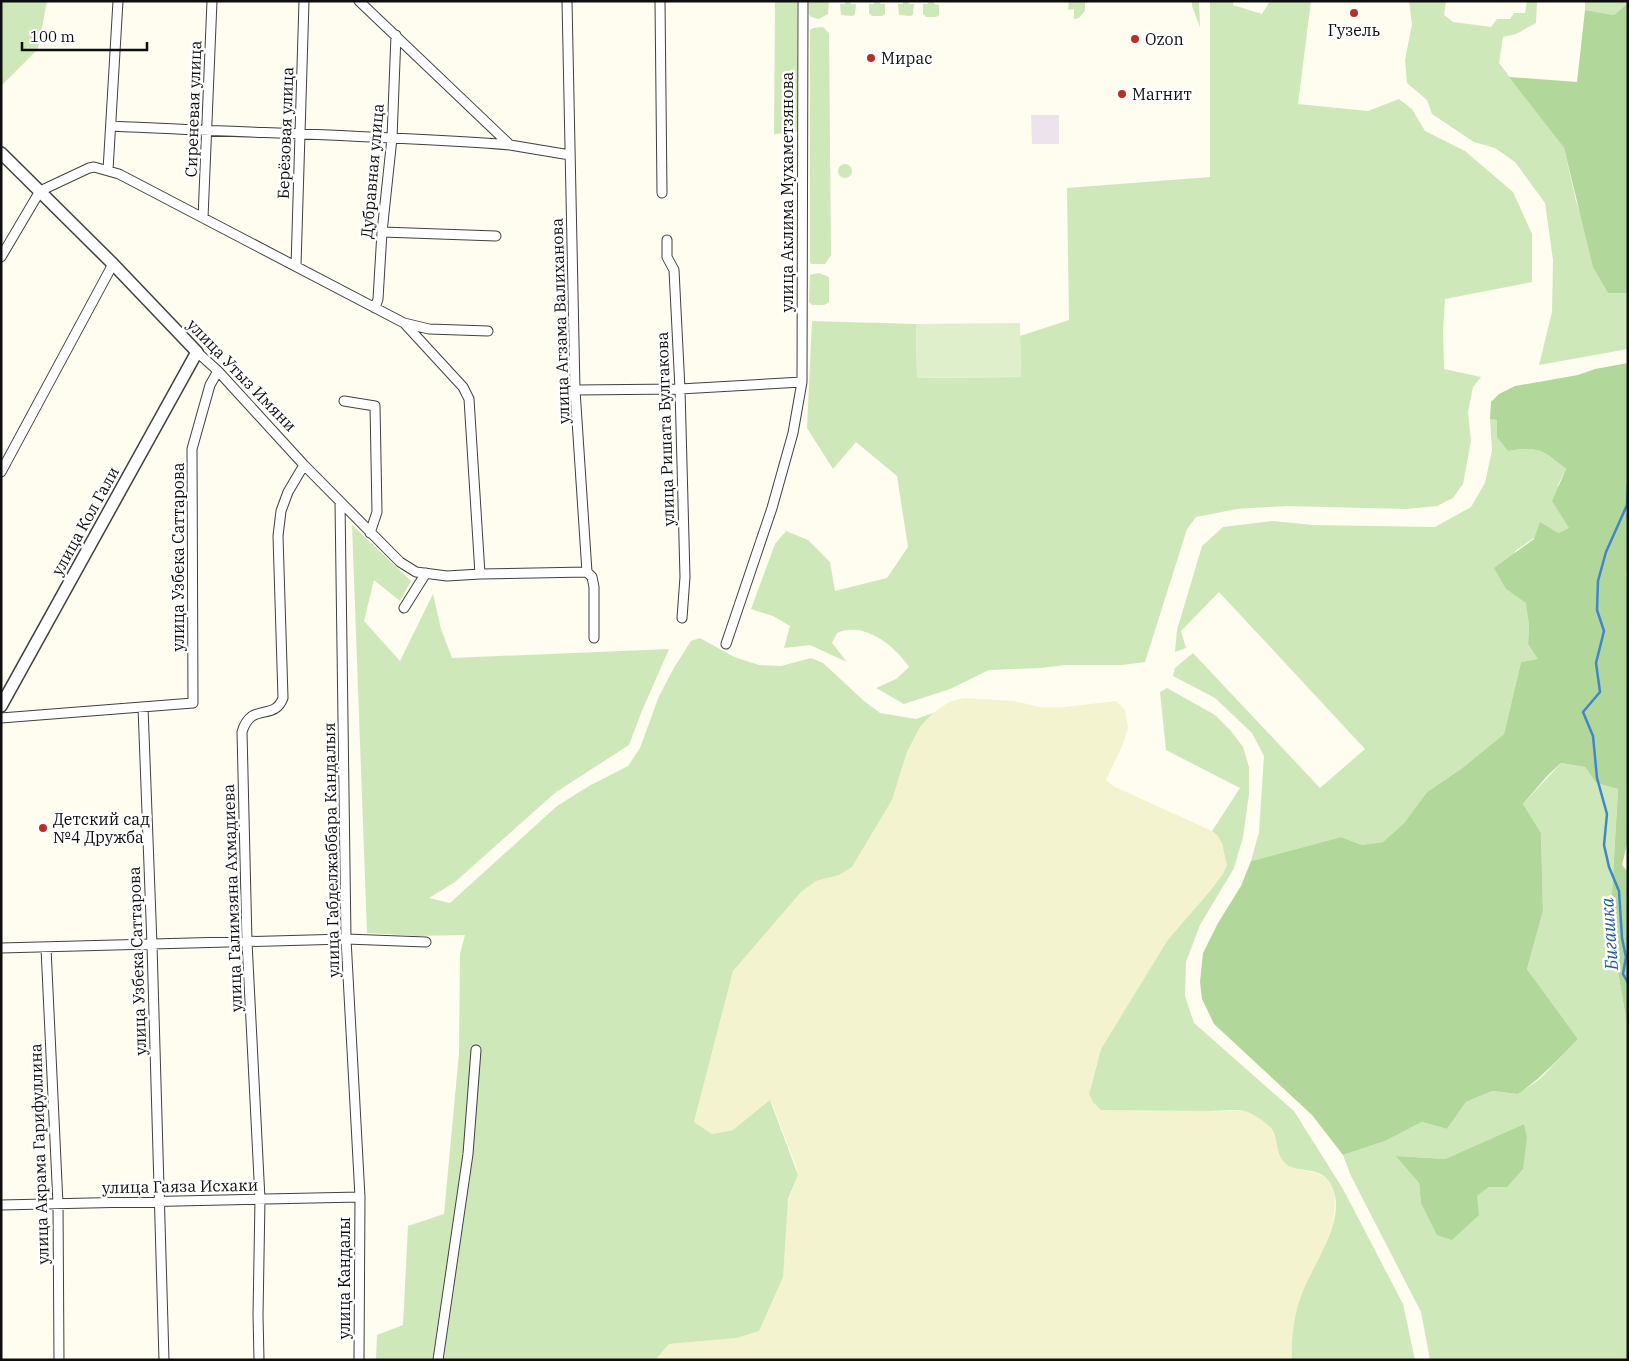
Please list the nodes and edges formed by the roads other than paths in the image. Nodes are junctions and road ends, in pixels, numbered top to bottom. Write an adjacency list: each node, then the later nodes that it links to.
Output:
1 (118, 1): 9 (street)
2 (212, 1): 10 (street, Сиреневая улица)
3 (304, 1): 11 (street, Берёзовая улица)
4 (359, 1): 8 (street)
5 (568, 1): 15 (street, улица Агзама Валиханова)
6 (660, 1): 18 (street)
7 (803, 1): 31 (street, улица Аклима Мухаметзянова)
8 (396, 35): 12 (street, Дубравная улица); 13 (street)
9 (111, 126): 10 (street); 16 (street)
10 (208, 131): 11 (street); 19 (street, Сиреневая улица)
11 (301, 135): 12 (street); 25 (street, Берёзовая улица)
12 (392, 138): 13 (street); 20 (street, Дубравная улица)
13 (510, 145): 15 (street)
14 (1, 153): 17 (street, улица Утыз Имяни)
15 (570, 155): 33 (street, улица Агзама Валиханова)
16 (108, 170): 17 (street); 19 (street)
17 (40, 191): 23 (street); 24 (street, улица Утыз Имяни)
18 (662, 193)
19 (204, 218): 25 (street)
20 (382, 232): 21 (street); 26 (street, Дубравная улица)
21 (496, 236)
22 (667, 240): 32 (street, улица Ришата Булгакова)
23 (3, 251)
24 (113, 264): 29 (street, улица Утыз Имяни); 36 (street)
25 (296, 266): 26 (street)
26 (375, 308): 27 (street)
27 (404, 323): 28 (street); 41 (street)
28 (488, 331)
29 (198, 352): 30 (street, улица Утыз Имяни); 46 (street, улица Кол Гали)
30 (218, 371): 35 (street, улица Утыз Имяни); 47 (street, улица Узбека Саттарова)
31 (802, 382): 32 (street); 45 (street, улица Аклима Мухаметзянова)
32 (680, 389): 33 (street); 43 (street, улица Ришата Булгакова)
33 (575, 390): 39 (street, улица Агзама Валиханова)
34 (344, 401): 38 (street)
35 (304, 465): 37 (street, улица Утыз Имяни); 50 (street, улица Галимзяна Ахмадиева)
36 (1, 472)
37 (340, 502): 38 (street, улица Утыз Имяни); 49 (street, улица Габделжаббара Кандалыя)
38 (370, 532): 40 (street, улица Утыз Имяни)
39 (587, 572): 41 (street, улица Утыз Имяни); 44 (street, улица Агзама Валиханова)
40 (426, 573): 41 (street, улица Утыз Имяни); 42 (street)
41 (480, 574)
42 (404, 608)
43 (682, 618)
44 (594, 638)
45 (726, 644)
46 (1, 706)
47 (143, 707): 48 (street); 52 (street, улица Узбека Саттарова)
48 (1, 718)
49 (346, 939): 50 (street); 51 (street); 56 (street, улица Габделжаббара Кандалыя)
50 (246, 942): 52 (street); 57 (street, улица Галимзяна Ахмадиева)
51 (426, 942)
52 (152, 945): 54 (street); 58 (street, улица Узбека Саттарова)
53 (1, 948): 54 (street)
54 (46, 948): 59 (street, улица Акрама Гарифуллина)
55 (476, 1050): 65 (street)
56 (360, 1197): 57 (street, улица Гаяза Исхаки); 64 (street, улица Кандалы)
57 (260, 1200): 58 (street, улица Гаяза Исхаки); 63 (street, улица Галимзяна Ахмадиева)
58 (160, 1202): 59 (street, улица Гаяза Исхаки); 62 (street, улица Узбека Саттарова)
59 (58, 1204): 60 (street, улица Гаяза Исхаки); 61 (street, улица Акрама Гарифуллина)
60 (1, 1205)
61 (59, 1360)
62 (164, 1360)
63 (259, 1360)
64 (359, 1360)
65 (438, 1360)

